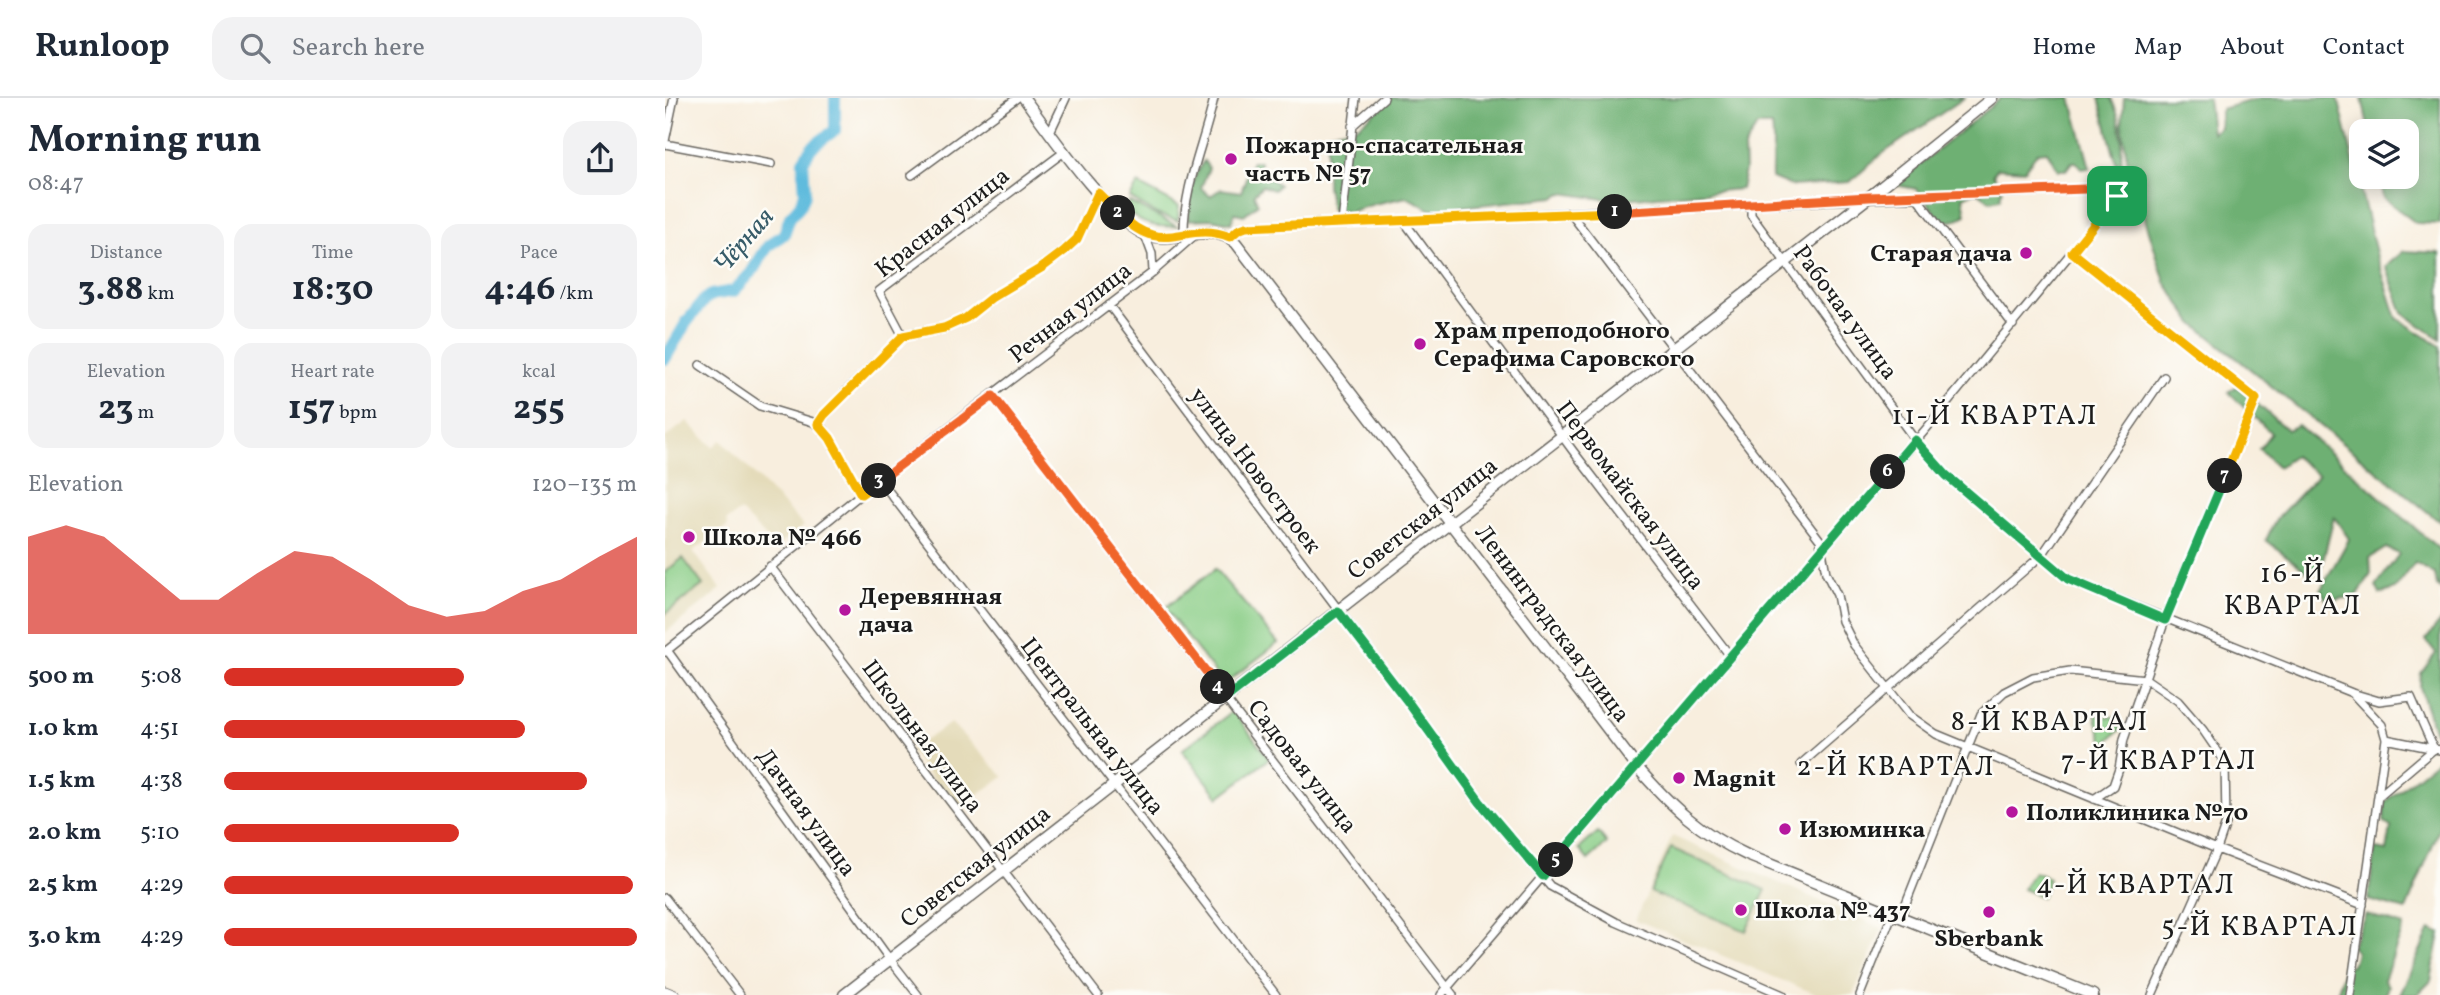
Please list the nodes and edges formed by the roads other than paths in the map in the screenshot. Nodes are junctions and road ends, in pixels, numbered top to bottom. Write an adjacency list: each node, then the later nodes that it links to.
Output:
1 (674, 98): 11 (street)
2 (1017, 98): 14 (street)
3 (1024, 98): 10 (main road)
4 (1066, 98): 10 (street)
5 (1214, 98): 25 (street)
6 (1356, 98): 9 (street)
7 (1384, 98): 9 (street)
8 (1992, 98): 17 (main road, Советская улица)
9 (1352, 126): 21 (street)
10 (1050, 132): 12 (main road)
11 (665, 143): 13 (street)
12 (1064, 152): 15 (main road); 31 (street, Красная улица)
13 (771, 164)
14 (912, 175)
15 (1098, 193): 24 (main road); 31 (street)
16 (1916, 195): 17 (street); 26 (street); 30 (street)
17 (1869, 197): 18 (street); 27 (main road, Советская улица)
18 (1751, 204): 19 (street); 27 (street, Рабочая улица)
19 (1571, 214): 20 (street); 32 (street)
20 (1403, 220): 21 (street); 37 (street, Первомайская улица)
21 (1342, 223): 23 (street)
22 (1198, 233): 23 (main road); 25 (main road); 28 (street, Речная улица)
23 (1229, 234): 41 (main road, Ленинградская улица)
24 (1145, 235): 25 (main road); 28 (street)
25 (1184, 235)
26 (2072, 252): 30 (street); 46 (street)
27 (1785, 261): 32 (main road, Советская улица); 38 (street, Рабочая улица)
28 (1153, 272): 29 (street, Речная улица)
29 (1109, 304): 35 (street, Речная улица); 45 (street, улица Новостроек)
30 (2013, 325): 38 (street)
31 (903, 336): 36 (street)
32 (1675, 349): 37 (main road, Советская улица); 42 (street)
33 (700, 365): 36 (street)
34 (2164, 377): 43 (street)
35 (993, 396): 39 (street, Речная улица); 52 (street, Садовая улица)
36 (818, 424): 40 (street)
37 (1561, 435): 41 (main road, Советская улица); 48 (street, Первомайская улица)
38 (1915, 440): 42 (street); 43 (street, Рабочая улица)
39 (880, 480): 40 (street, Речная улица); 58 (street, Центральная улица)
40 (861, 494): 44 (street, Речная улица)
41 (1450, 522): 45 (main road, Советская улица); 57 (main road, Ленинградская улица)
42 (1821, 551): 48 (street); 50 (street)
43 (2042, 555): 46 (street, Рабочая улица); 50 (street)
44 (770, 566): 47 (street, Речная улица); 62 (street, Школьная улица)
45 (1338, 611): 52 (main road, Советская улица); 63 (street, улица Новостроек)
46 (2165, 620): 49 (street); 51 (street, Рабочая улица)
47 (666, 651): 67 (street, Дачная улица)
48 (1731, 657): 57 (street)
49 (2146, 679): 54 (street); 60 (street); 61 (street)
50 (1888, 690): 54 (street); 56 (street)
51 (2352, 693): 53 (street); 55 (street, Рабочая улица)
52 (1226, 698): 58 (main road, Советская улица); 68 (street, Садовая улица)
53 (2386, 739): 55 (street); 59 (street)
54 (1967, 747): 60 (street); 66 (street)
55 (2437, 750): 59 (street)
56 (1801, 764)
57 (1636, 765): 63 (street); 66 (main road, Ленинградская улица)
58 (1114, 785): 62 (main road, Советская улица); 75 (street, Центральная улица)
59 (2380, 795): 65 (street)
60 (2094, 799): 61 (street)
61 (2217, 849): 65 (street); 81 (street)
62 (1003, 872): 67 (main road, Советская улица); 74 (street, Школьная улица)
63 (1543, 876): 68 (street); 78 (street, улица Новостроек)
64 (665, 898): 71 (street)
65 (2363, 905): 82 (street)
66 (1896, 916): 79 (street); 80 (main road, Ленинградская улица)
67 (890, 959): 72 (main road, Советская улица); 73 (street, Дачная улица)
68 (1448, 986): 76 (street); 77 (street, Садовая улица)
69 (665, 991): 70 (street)
70 (675, 995)
71 (740, 995)
72 (844, 995)
73 (918, 995)
74 (1098, 995)
75 (1276, 995)
76 (1441, 995)
77 (1453, 995)
78 (1783, 995)
79 (1860, 995)
80 (2093, 995)
81 (2152, 995)
82 (2350, 995)

